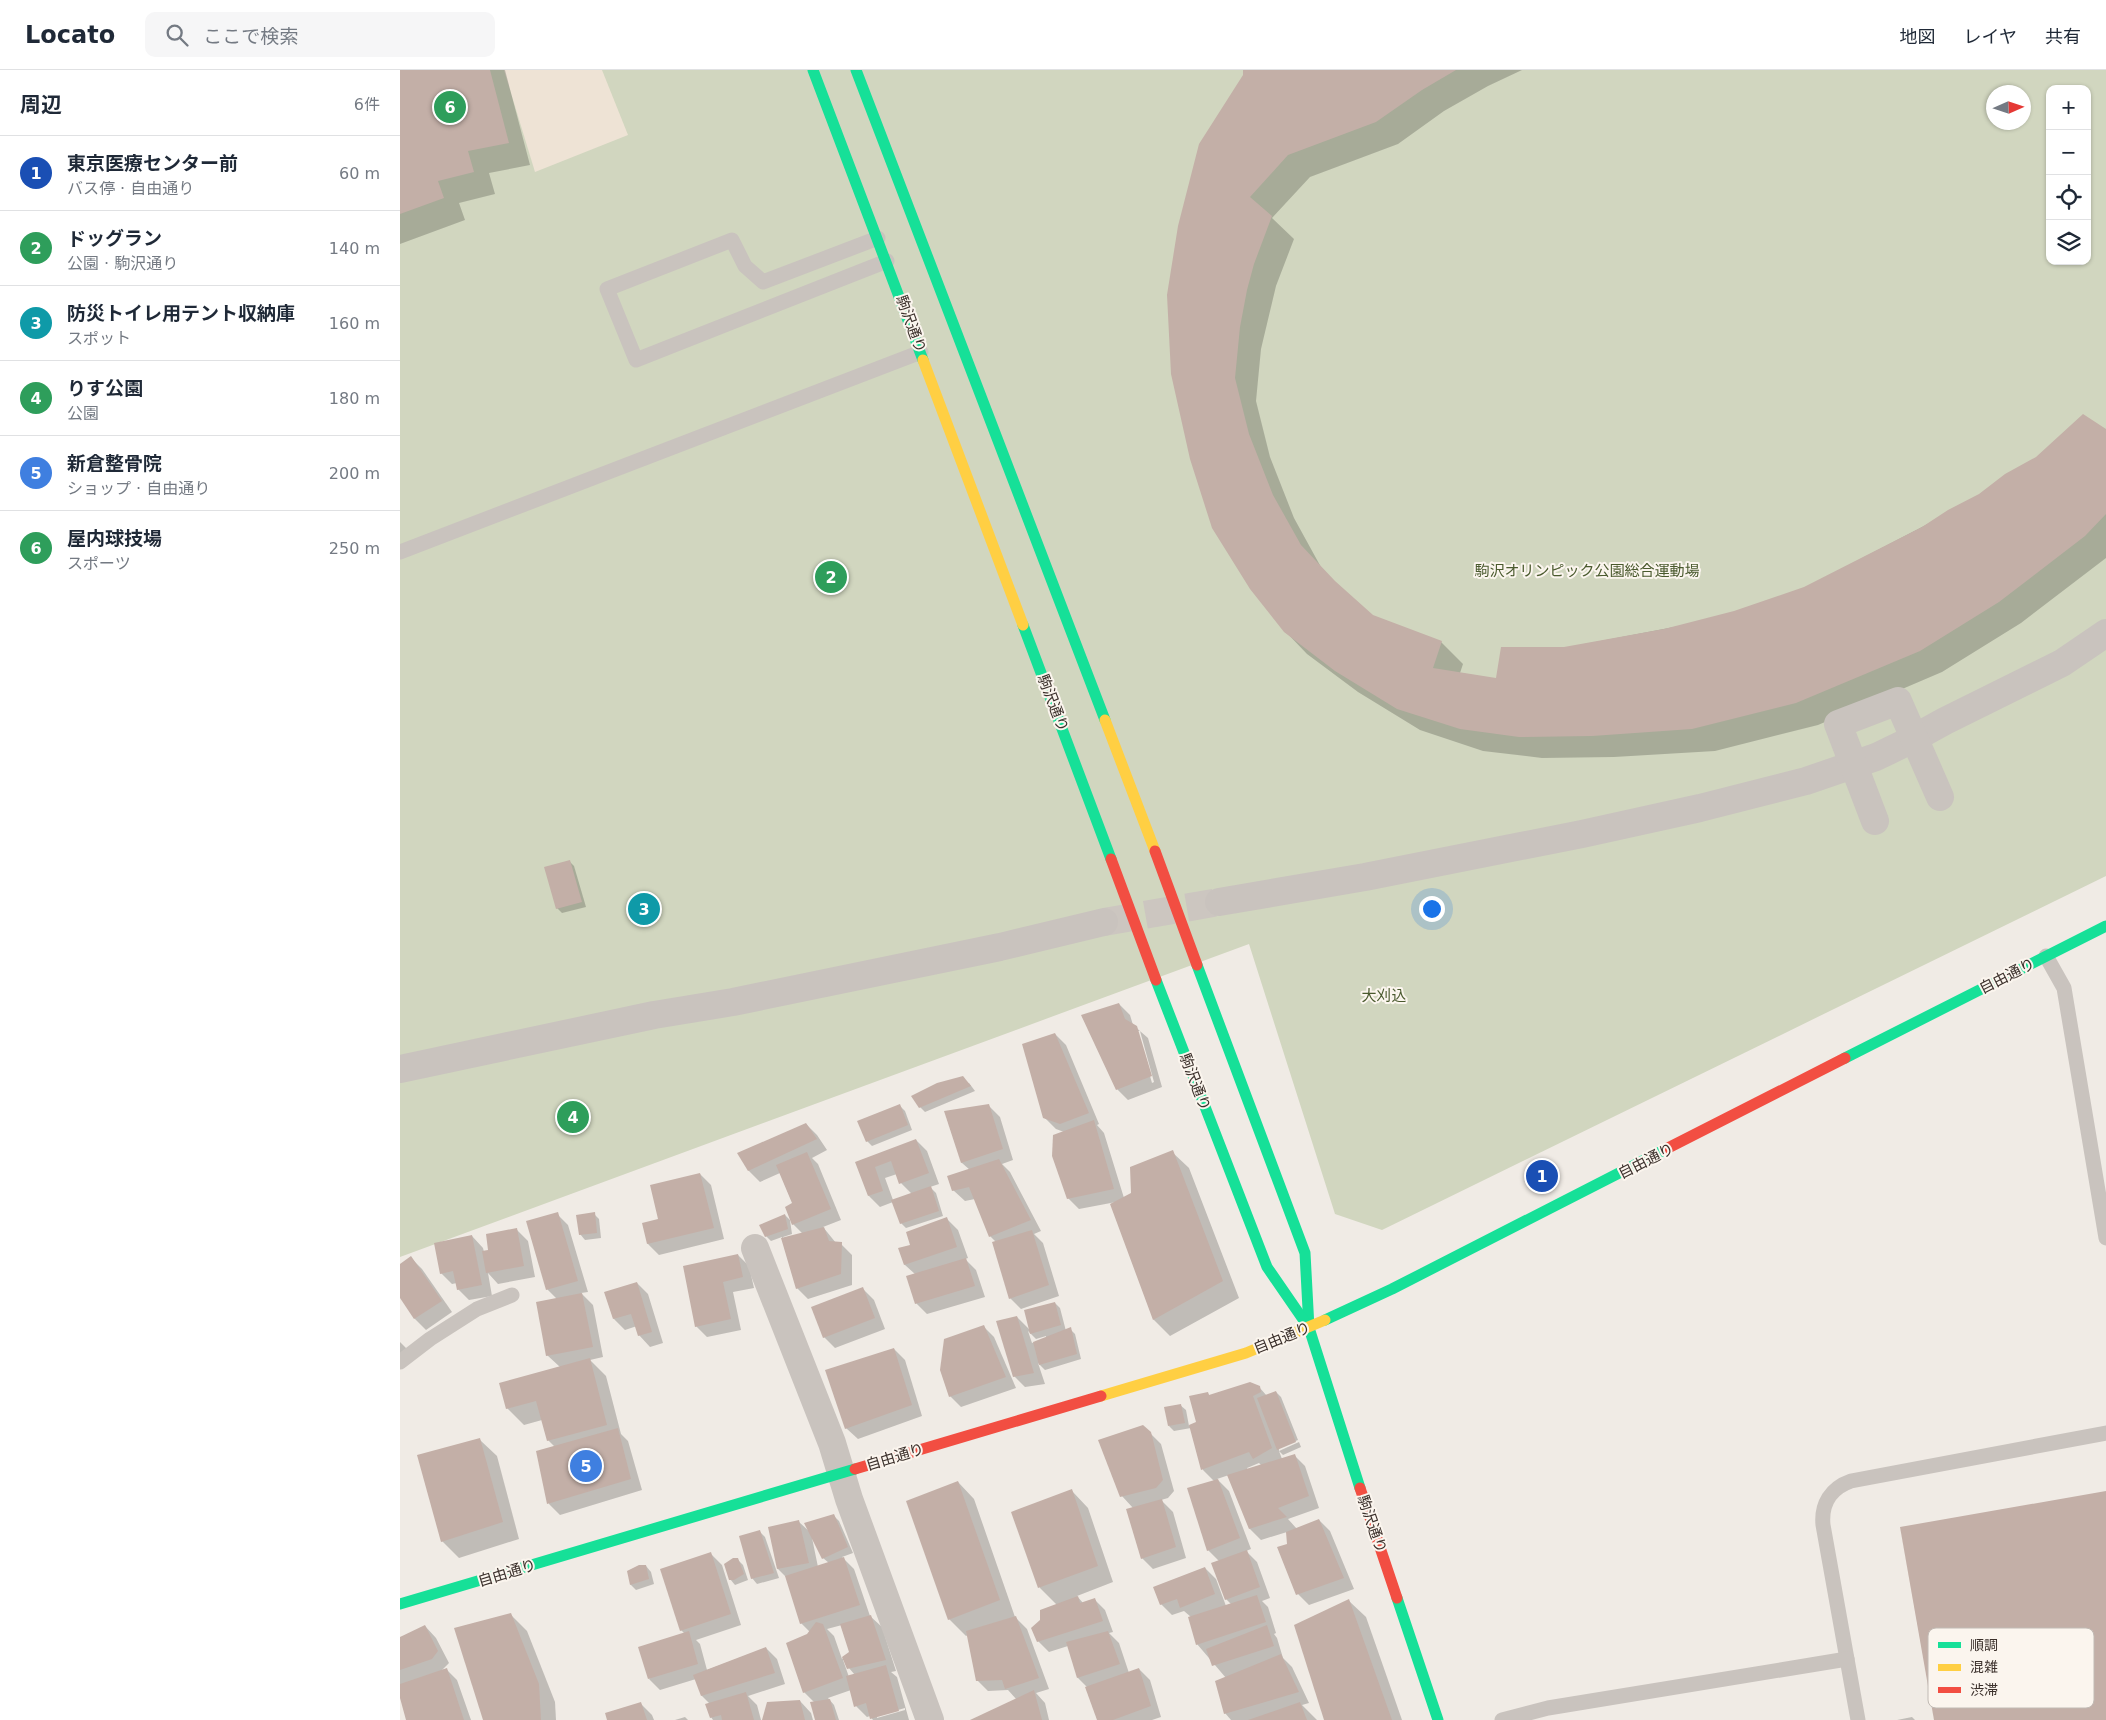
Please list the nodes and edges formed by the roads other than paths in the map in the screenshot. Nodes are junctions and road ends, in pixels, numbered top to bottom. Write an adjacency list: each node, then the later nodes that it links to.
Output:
1 (814, 70): 3 (main road, 駒沢通り)
2 (856, 70): 18 (main road, 駒沢通り, bridge)
3 (878, 238): 4 (main road, 駒沢通り); 4 (lane)
4 (887, 261): 5 (main road, 駒沢通り)
5 (921, 352): 6 (lane); 18 (main road, 駒沢通り, bridge)
6 (400, 552)
7 (2106, 633): 10 (street)
8 (1940, 797): 9 (street, bridge)
9 (1875, 821)
10 (1219, 902)
11 (1104, 922): 14 (street)
12 (2106, 926): 13 (main road, 自由通り)
13 (2046, 956): 15 (lane); 18 (main road, 自由通り)
14 (400, 1069)
15 (2106, 1238)
16 (755, 1248): 21 (street)
17 (512, 1295): 19 (lane)
18 (1309, 1328): 21 (main road, 自由通り); 26 (main road, 駒沢通り)
19 (400, 1362)
20 (2106, 1434): 23 (lane)
21 (842, 1473): 22 (main road, 自由通り); 25 (street)
22 (400, 1604)
23 (1847, 1659): 24 (lane); 28 (lane)
24 (1551, 1714): 27 (lane)
25 (930, 1720)
26 (1438, 1720)
27 (1502, 1720)
28 (1858, 1720)

